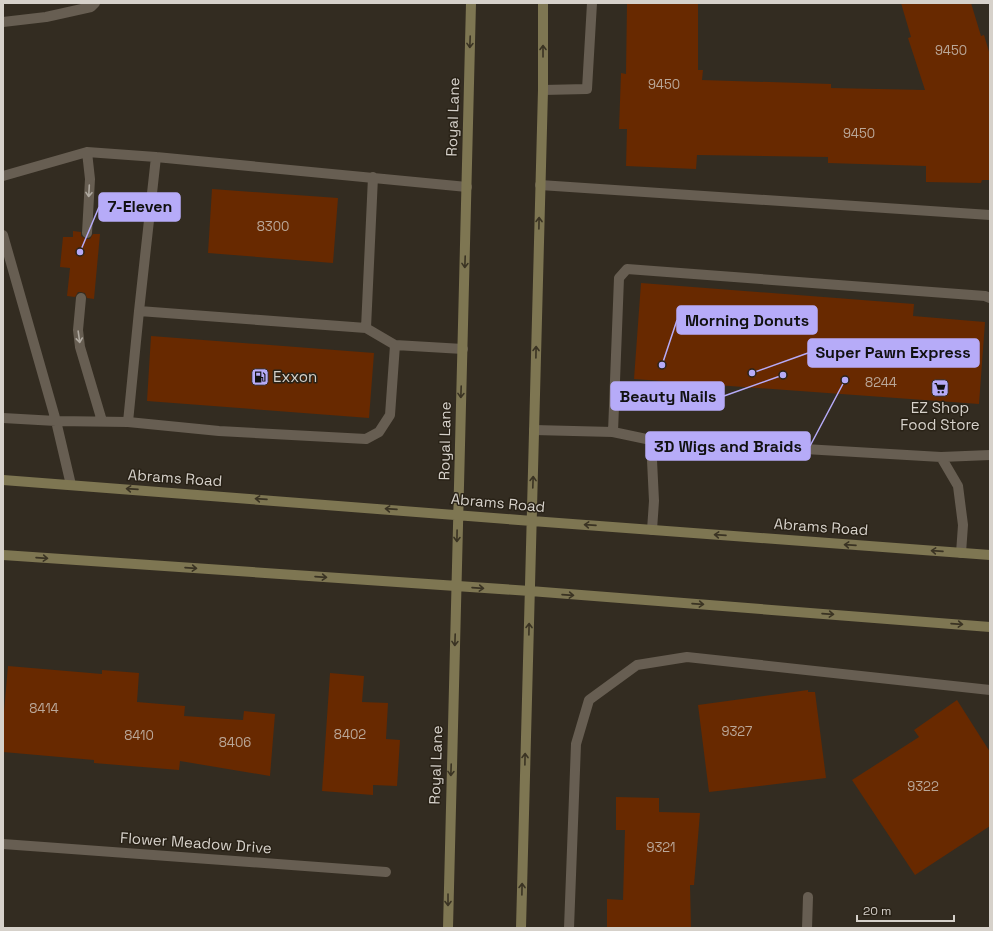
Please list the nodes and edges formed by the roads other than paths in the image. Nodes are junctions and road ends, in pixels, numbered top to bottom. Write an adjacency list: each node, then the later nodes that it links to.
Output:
1 (95, 3): 5 (street)
2 (471, 3): 12 (main road, Royal Lane, one-way to 12)
3 (543, 3): 6 (main road, one-way to 3)
4 (592, 3): 6 (street)
5 (3, 22)
6 (543, 90): 11 (main road)
7 (87, 152): 8 (street); 9 (street); 14 (street, one-way to 14)
8 (156, 157): 10 (street); 18 (street)
9 (3, 176)
10 (373, 177): 12 (street); 19 (street)
11 (540, 185): 13 (street); 26 (main road, one-way to 11)
12 (467, 187): 21 (main road, Royal Lane, one-way to 21)
13 (990, 215)
14 (87, 233)
15 (3, 235): 23 (street)
16 (81, 298): 24 (street, one-way to 24)
17 (990, 298): 27 (street)
18 (139, 311): 19 (street); 25 (street)
19 (366, 328): 20 (street)
20 (395, 345): 21 (street); 25 (street)
21 (462, 348): 33 (main road, Royal Lane, one-way to 33)
22 (3, 418): 23 (street)
23 (56, 421): 24 (street); 32 (street)
24 (102, 421): 25 (street)
25 (128, 422)
26 (534, 430): 27 (street); 34 (main road, one-way to 26)
27 (613, 432): 28 (street)
28 (651, 440): 30 (street); 35 (street)
29 (990, 455): 30 (street)
30 (941, 457): 36 (street)
31 (3, 480): 32 (main road, Abrams Road)
32 (71, 485): 33 (main road, Abrams Road, one-way to 32)
33 (458, 515): 34 (main road, Abrams Road); 39 (main road, Royal Lane, one-way to 39)
34 (532, 521): 35 (main road, Abrams Road, one-way to 34); 40 (main road)
35 (652, 530): 36 (main road, Abrams Road, one-way to 35)
36 (961, 552): 38 (main road, Abrams Road)
37 (3, 555): 39 (main road, one-way to 39)
38 (990, 555)
39 (456, 587): 40 (main road, one-way to 40); 46 (main road, Royal Lane, one-way to 46)
40 (530, 591): 41 (main road, one-way to 41); 47 (main road, one-way to 40)
41 (990, 627)
42 (990, 690): 48 (street)
43 (3, 844): 44 (street, Flower Meadow Drive)
44 (386, 872)
45 (808, 898): 49 (street)
46 (448, 928)
47 (521, 928)
48 (569, 928)
49 (807, 928)

